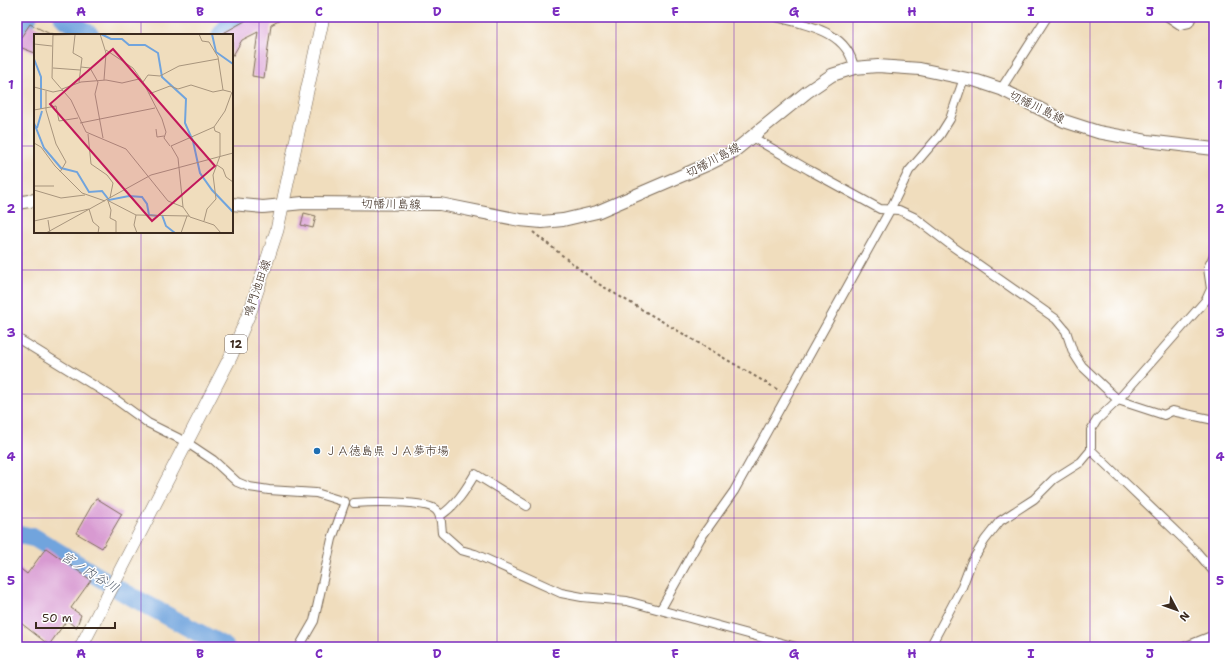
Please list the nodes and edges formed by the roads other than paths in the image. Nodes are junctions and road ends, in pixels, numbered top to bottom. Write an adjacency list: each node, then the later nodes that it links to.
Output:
1 (19, 17): 7 (street)
2 (323, 17): 16 (main road, 鳴門池田線 / 12)
3 (776, 17): 8 (street)
4 (1047, 17): 10 (street)
5 (1168, 17): 6 (street)
6 (1192, 17)
7 (17, 19)
8 (854, 68): 9 (main road, 切幡川島線); 11 (main road, 切幡川島線)
9 (964, 78): 10 (main road, 切幡川島線); 17 (street)
10 (1002, 89): 12 (main road, 切幡川島線)
11 (752, 137): 16 (main road, 切幡川島線); 17 (street)
12 (1214, 149)
13 (34, 200): 14 (main road)
14 (17, 203)
15 (233, 204): 16 (main road, 切幡川島線)
16 (283, 205): 23 (main road, 鳴門池田線 / 12)
17 (890, 210): 21 (street); 29 (street)
18 (1214, 254): 19 (street)
19 (1212, 290): 21 (street)
20 (17, 338): 23 (street)
21 (1118, 400): 22 (street); 24 (street)
22 (1214, 420)
23 (186, 442): 32 (main road, 鳴門池田線 / 12); 33 (street)
24 (1091, 450): 28 (street); 35 (street)
25 (354, 503): 27 (street)
26 (527, 506): 27 (street)
27 (440, 516): 29 (street)
28 (1214, 572)
29 (661, 609): 31 (street)
30 (1214, 634): 36 (street)
31 (773, 644): 34 (street)
32 (81, 647)
33 (299, 647)
34 (796, 647)
35 (930, 647)
36 (1184, 647)

